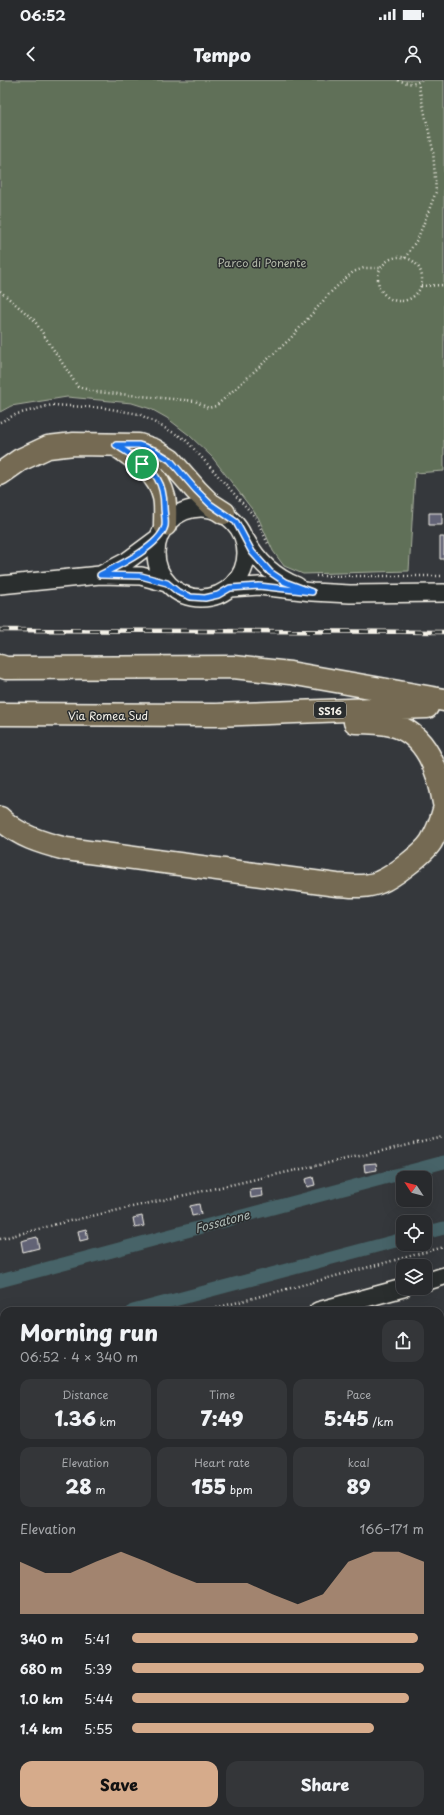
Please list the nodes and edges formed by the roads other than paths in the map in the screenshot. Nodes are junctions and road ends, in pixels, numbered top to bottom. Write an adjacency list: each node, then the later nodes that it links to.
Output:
1 (116, 445): 2 (main road); 3 (main road); 4 (main road)
2 (0, 474)
3 (224, 513): 4 (street); 5 (street)
4 (162, 532): 6 (street); 7 (street)
5 (244, 535): 8 (street); 10 (street)
6 (100, 575): 7 (street); 9 (street)
7 (167, 583): 10 (street)
8 (311, 584): 10 (street); 11 (street)
9 (0, 585)
10 (230, 588)
11 (444, 593)
12 (0, 666): 13 (main road)
13 (444, 700)
14 (444, 706): 16 (main road, SS16)
15 (0, 714): 16 (main road, Via Romea Sud / SS16)
16 (216, 715): 17 (main road)
17 (444, 803)
18 (444, 810): 19 (main road)
19 (0, 818)
20 (444, 1276): 21 (street)
21 (432, 1280)
22 (396, 1290): 23 (street)
23 (333, 1307)

